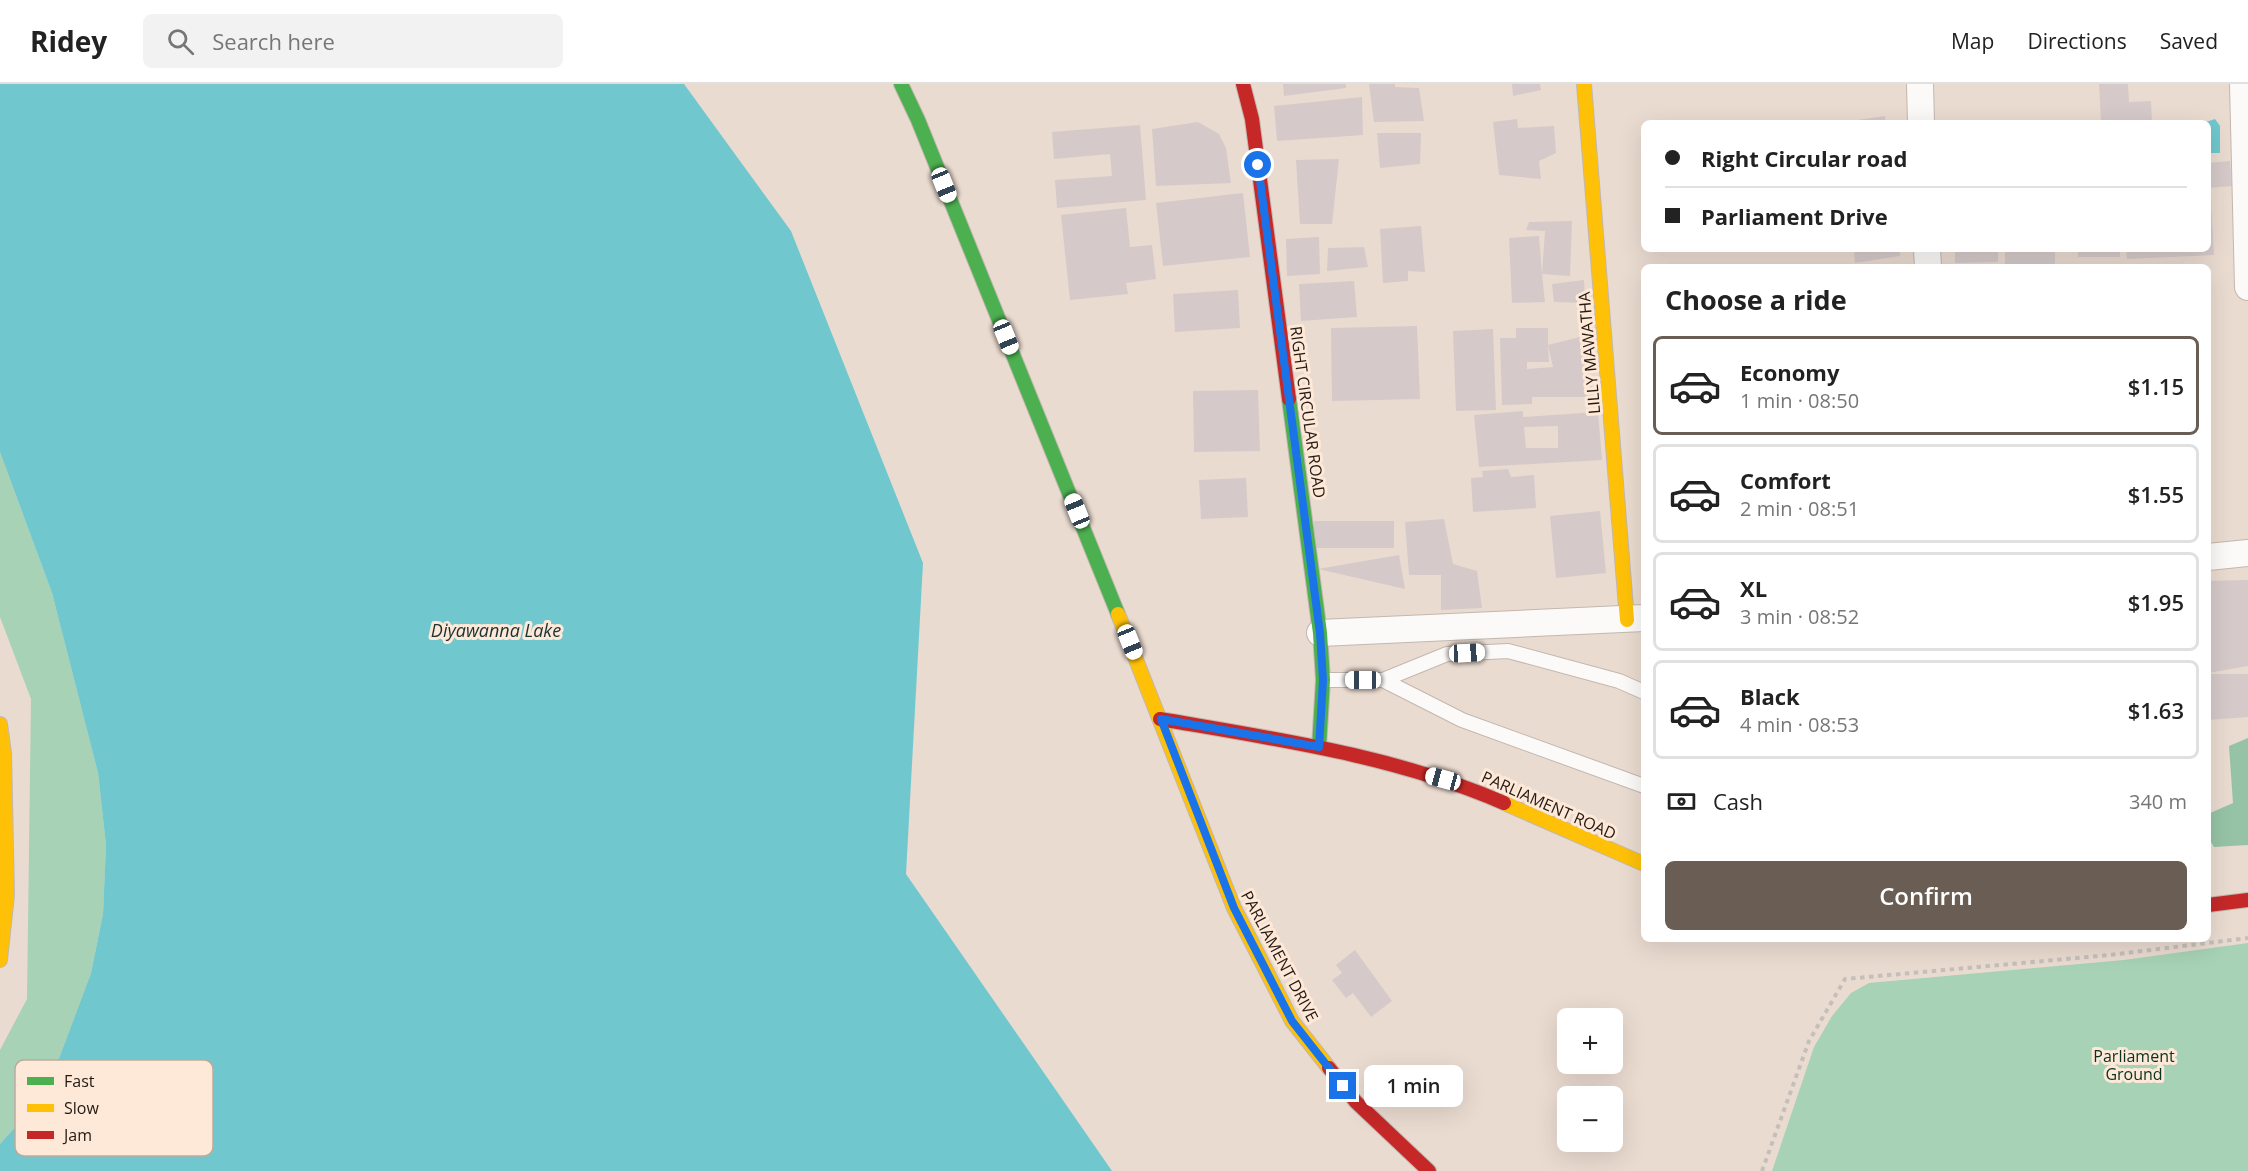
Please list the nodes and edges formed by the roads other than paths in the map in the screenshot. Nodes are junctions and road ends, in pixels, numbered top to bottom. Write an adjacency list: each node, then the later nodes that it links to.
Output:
1 (901, 84): 15 (main road)
2 (1244, 84): 11 (main road, RIGHT CIRCULAR ROAD)
3 (1584, 84): 10 (main road, LILLY MAWATHA)
4 (1920, 84): 6 (street)
5 (2243, 84): 7 (street)
6 (1921, 120)
7 (2248, 287)
8 (2248, 553): 9 (street)
9 (2211, 557)
10 (1635, 619): 11 (street)
11 (1320, 633): 12 (main road, RIGHT CIRCULAR ROAD)
12 (1323, 680): 13 (lane); 17 (main road, RIGHT CIRCULAR ROAD)
13 (1383, 680): 14 (lane); 18 (lane)
14 (1641, 691)
15 (1161, 719): 17 (main road, PARLIAMENT ROAD); 24 (main road, PARLIAMENT DRIVE)
16 (0, 724): 19 (main road)
17 (1319, 747): 20 (main road, PARLIAMENT ROAD)
18 (1641, 785)
19 (3, 843): 23 (main road)
20 (1641, 863)
21 (2248, 900): 22 (main road)
22 (2211, 905)
23 (0, 960)
24 (1429, 1171)

